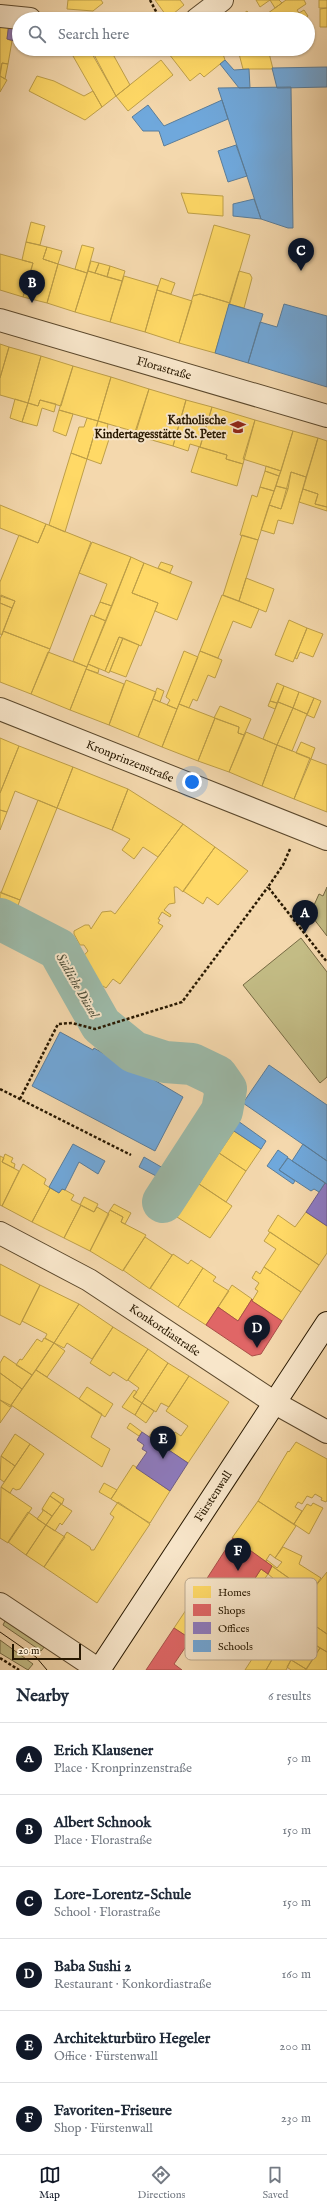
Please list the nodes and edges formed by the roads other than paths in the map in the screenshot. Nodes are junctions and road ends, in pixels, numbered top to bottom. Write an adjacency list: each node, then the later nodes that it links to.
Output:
1 (222, 0): 2 (street)
2 (206, 12)
3 (0, 16): 4 (street)
4 (12, 17)
5 (0, 320): 6 (street, Florastraße)
6 (327, 416)
7 (0, 709): 8 (street, Kronprinzenstraße)
8 (327, 839)
9 (0, 1233): 11 (street, Konkordiastraße)
10 (327, 1322): 11 (street, Fürstenwall)
11 (275, 1403): 12 (street, Konkordiastraße); 14 (street, Fürstenwall)
12 (327, 1432)
13 (0, 1604): 14 (street)
14 (99, 1670)

